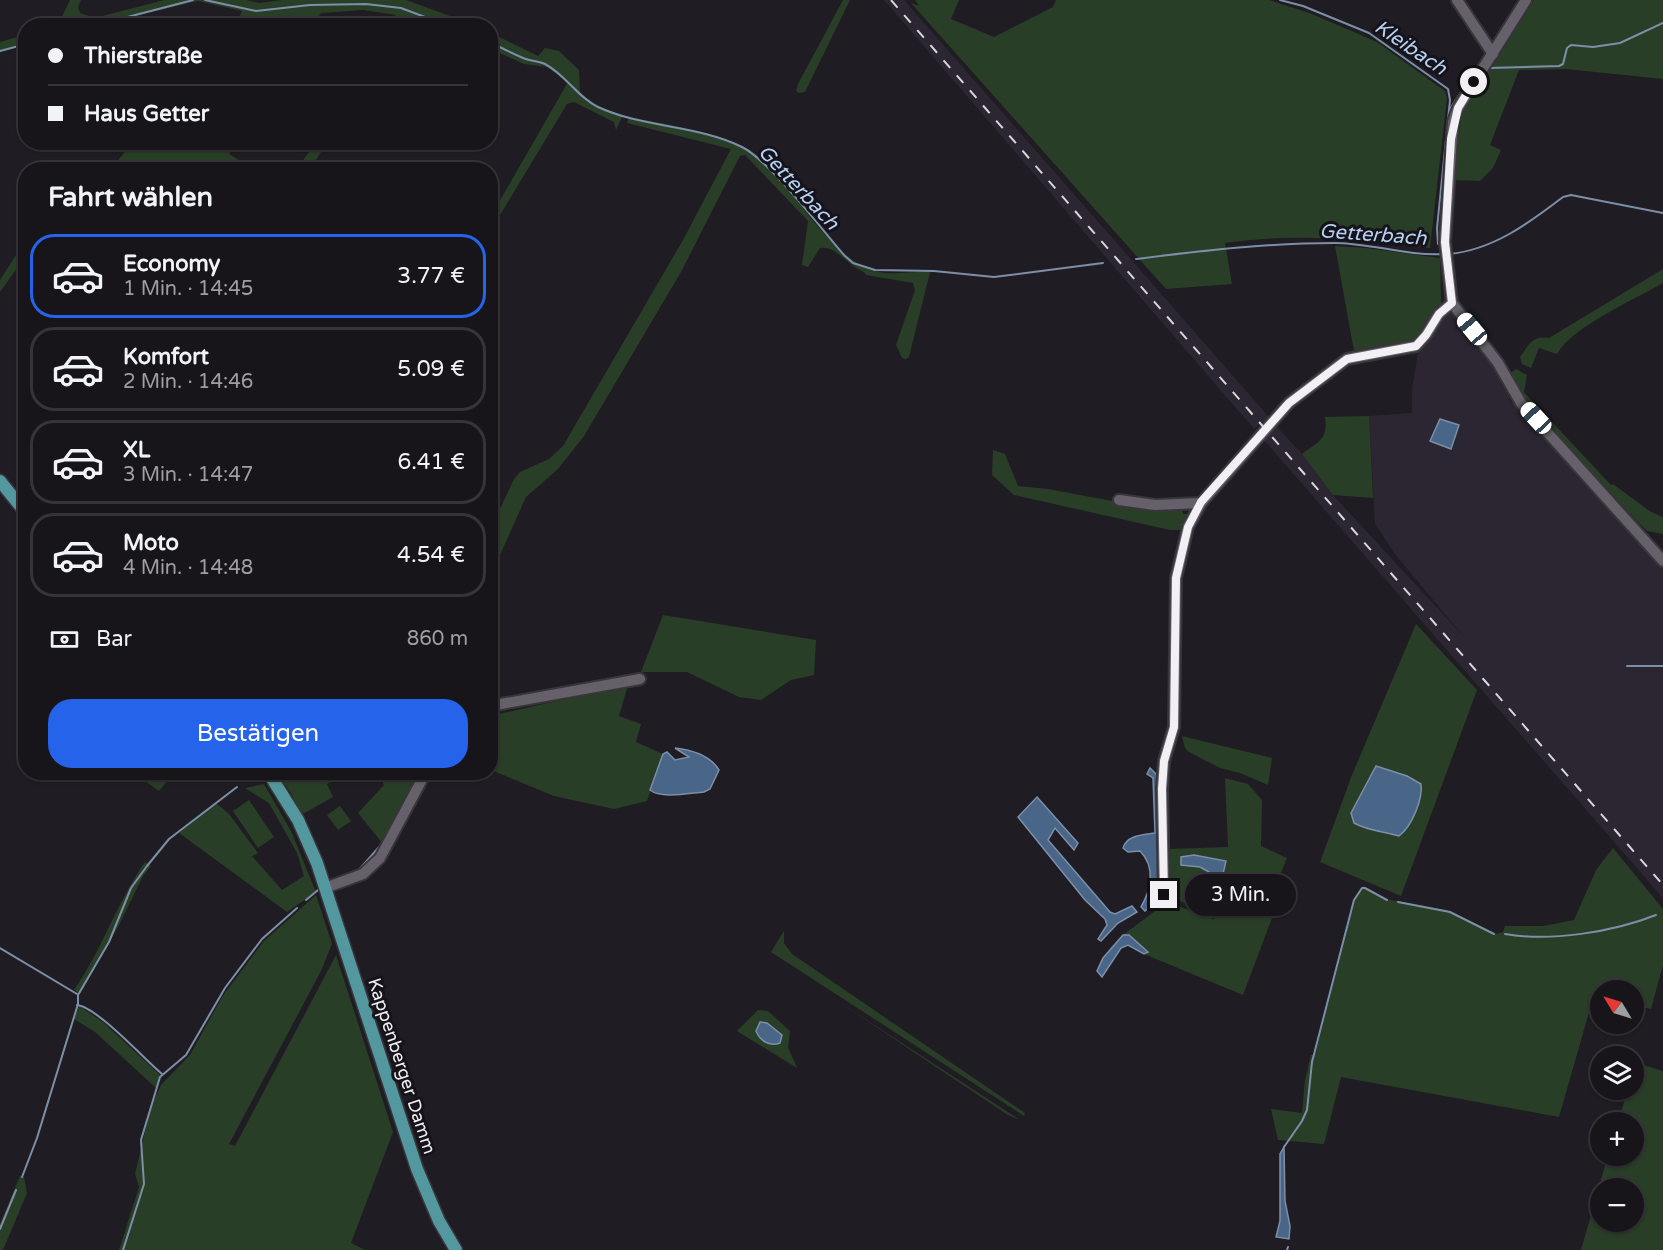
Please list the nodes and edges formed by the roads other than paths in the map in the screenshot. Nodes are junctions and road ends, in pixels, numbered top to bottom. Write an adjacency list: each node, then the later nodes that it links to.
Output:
1 (1457, 0): 3 (street)
2 (1526, 0): 3 (street)
3 (1488, 62): 4 (street)
4 (1452, 303): 7 (street); 9 (street)
5 (0, 481): 8 (main road)
6 (1119, 500): 7 (street)
7 (1201, 502): 15 (street)
8 (18, 503)
9 (1663, 561)
10 (640, 679): 11 (street)
11 (498, 705)
12 (273, 780): 14 (main road, Kappenberger Damm)
13 (422, 780): 14 (street)
14 (326, 888): 16 (main road, Kappenberger Damm)
15 (1164, 895)
16 (456, 1250)

